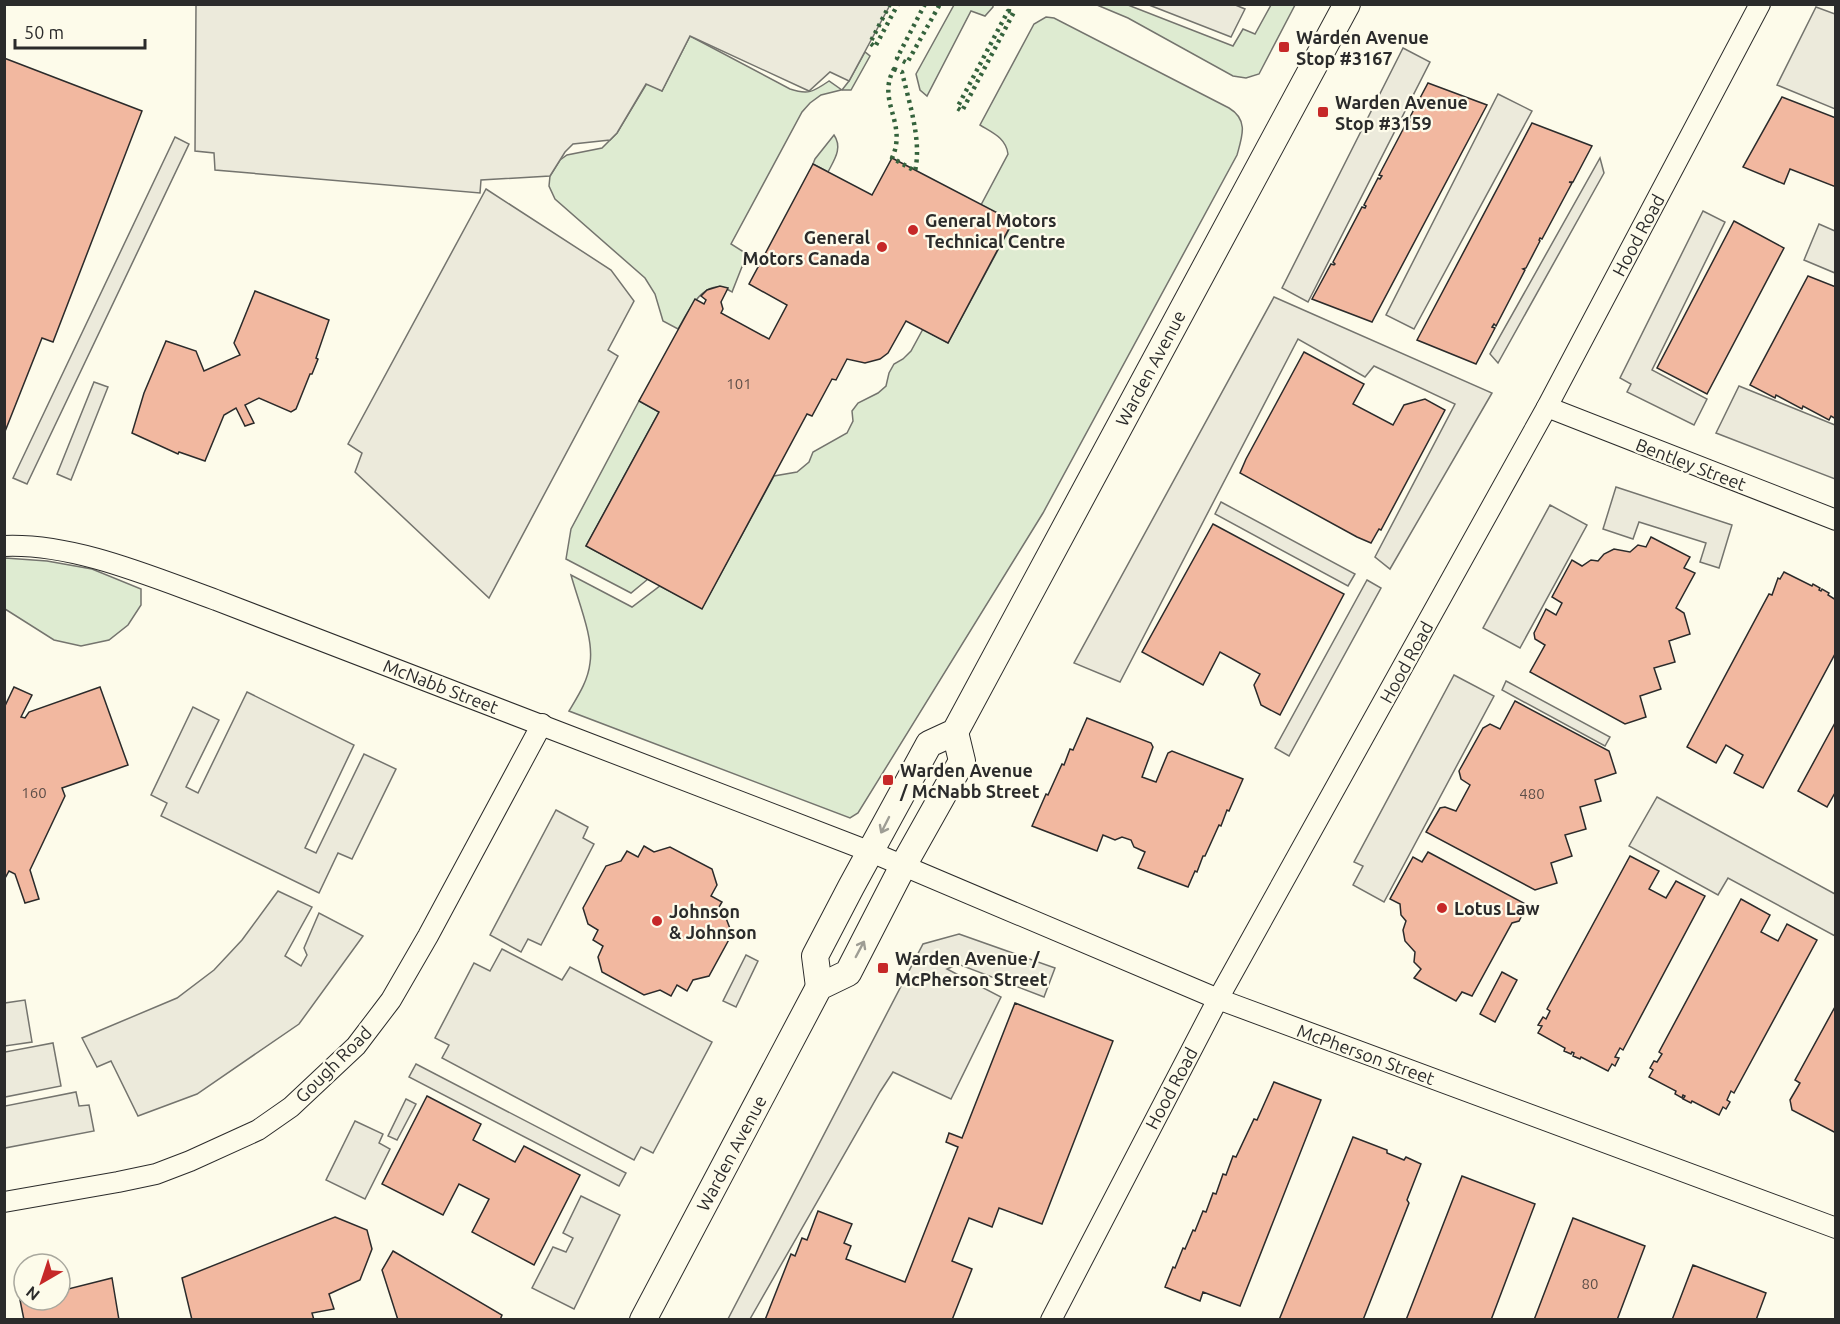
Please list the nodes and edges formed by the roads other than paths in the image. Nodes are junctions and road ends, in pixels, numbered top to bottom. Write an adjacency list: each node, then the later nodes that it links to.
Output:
1 (1347, 4): 7 (main road, Warden Avenue)
2 (1760, 4): 3 (street, Hood Road)
3 (1547, 407): 4 (street, Bentley Street); 11 (street, Hood Road)
4 (1836, 520)
5 (4, 546): 6 (street, McNabb Street)
6 (542, 724): 8 (street, McNabb Street); 12 (street, Gough Road)
7 (955, 732): 8 (main road, one-way to 8); 9 (main road)
8 (871, 852): 9 (street, McNabb Street); 10 (main road)
9 (903, 866): 10 (main road, one-way to 9); 11 (street, McPherson Street)
10 (819, 987): 14 (main road, Warden Avenue)
11 (1218, 999): 13 (street, McPherson Street); 15 (street, Hood Road)
12 (4, 1202)
13 (1836, 1228)
14 (643, 1320)
15 (1051, 1320)

